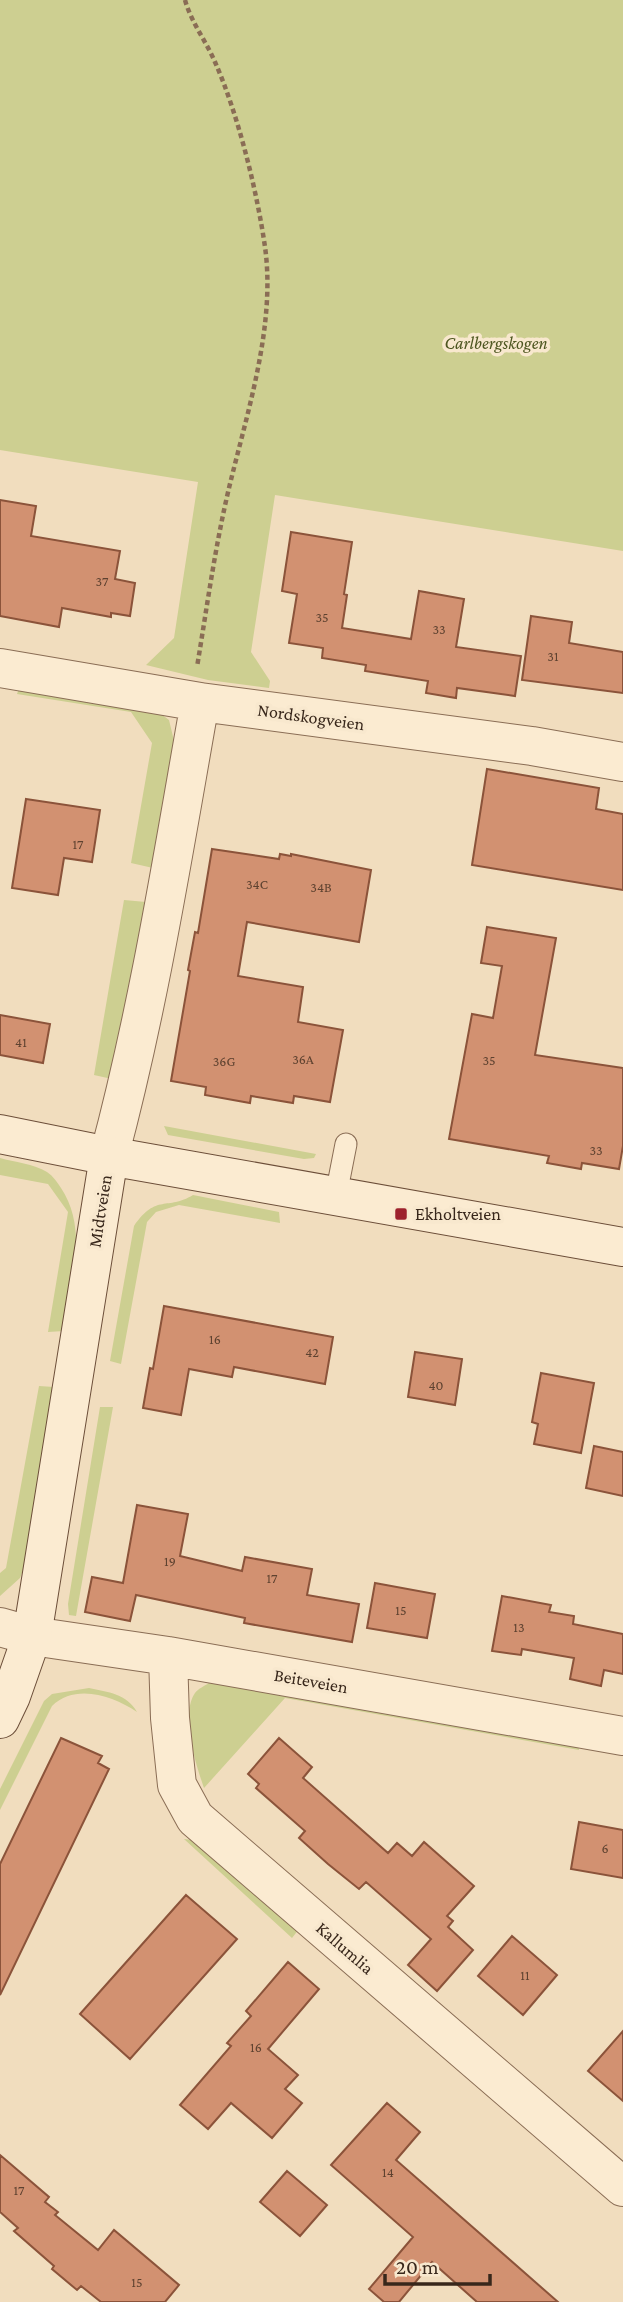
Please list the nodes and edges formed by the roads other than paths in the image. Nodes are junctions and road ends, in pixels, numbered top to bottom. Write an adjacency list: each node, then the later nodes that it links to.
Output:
1 (0, 668): 2 (street, Nordskogveien)
2 (200, 702): 3 (street, Nordskogveien); 6 (street, Midtveien)
3 (623, 762)
4 (0, 1134): 6 (street)
5 (346, 1144): 7 (lane)
6 (109, 1156): 7 (street); 9 (street, Midtveien)
7 (335, 1195): 8 (street)
8 (623, 1247)
9 (16, 1631): 10 (street, Beiteveien); 11 (street, Midtveien)
10 (168, 1656): 12 (street, Beiteveien); 13 (street, Kallumlia)
11 (0, 1718)
12 (623, 1736)
13 (623, 2187)

